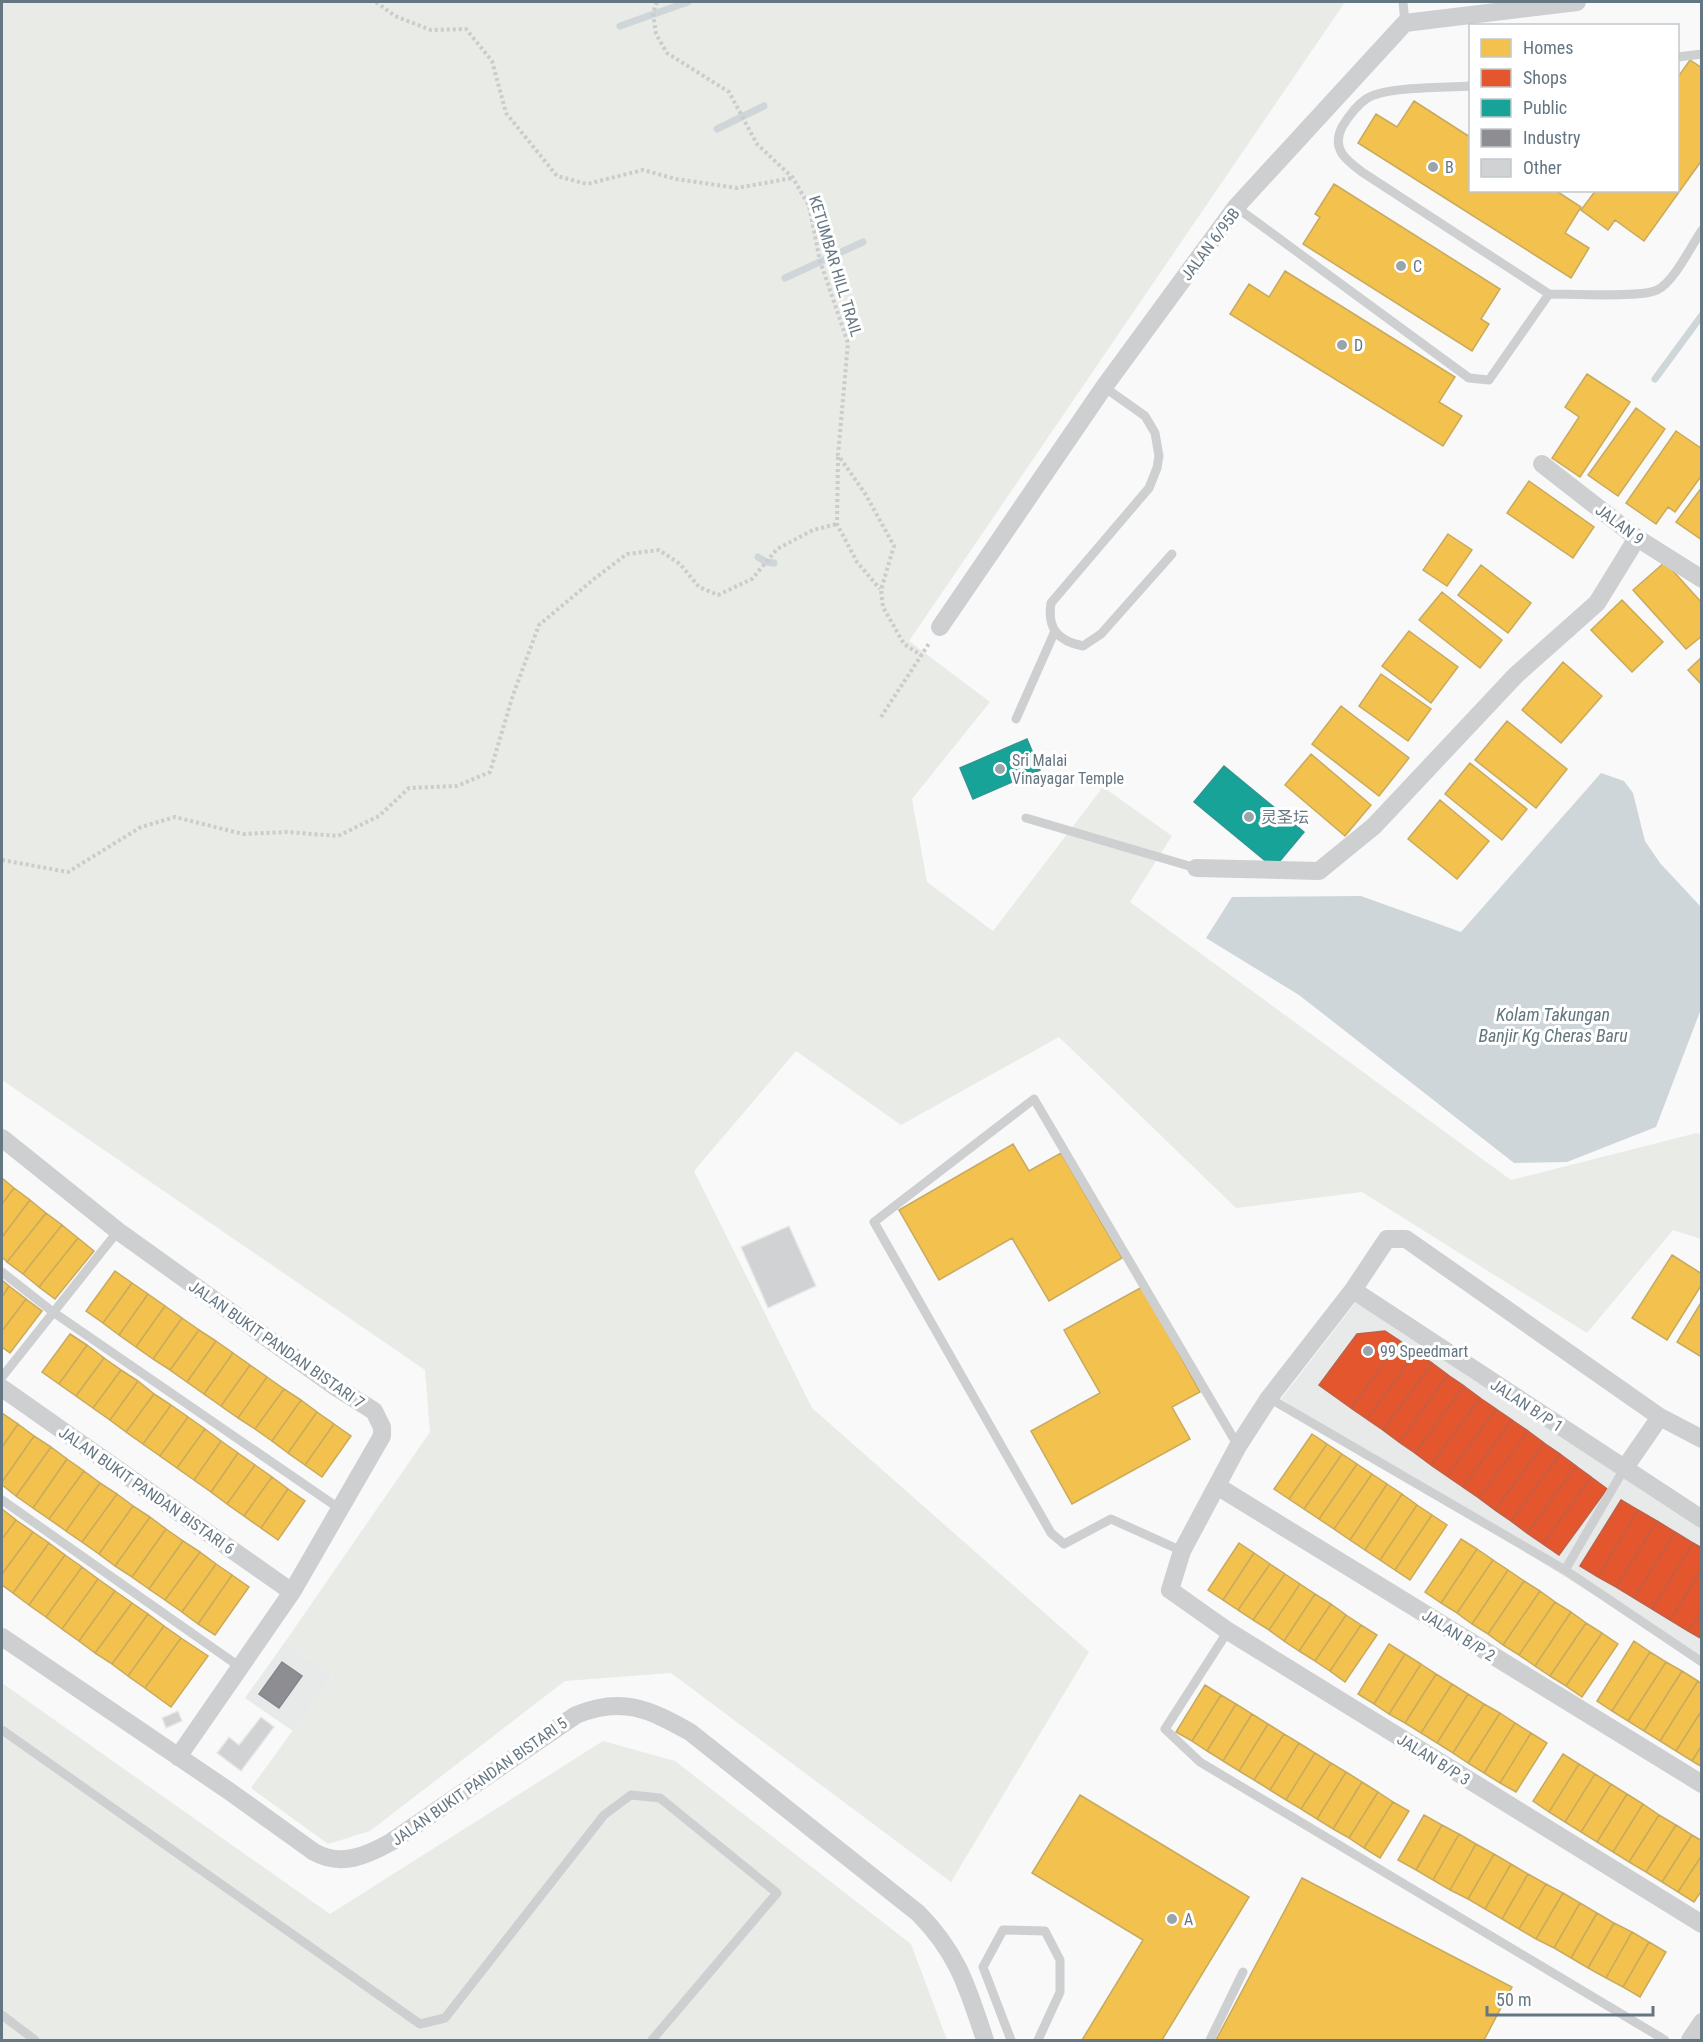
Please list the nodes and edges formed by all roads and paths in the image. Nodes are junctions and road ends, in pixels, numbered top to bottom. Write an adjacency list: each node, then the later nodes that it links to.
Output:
1 (376, 2): 9 (path)
2 (657, 2): 9 (path, KETUMBAR HILL TRAIL)
3 (1403, 2): 5 (lane)
4 (1577, 2): 5 (street)
5 (1405, 23): 10 (street, JALAN 6/95B)
6 (1701, 54): 7 (lane)
7 (1679, 57)
8 (1469, 86): 12 (lane)
9 (793, 178): 14 (path, KETUMBAR HILL TRAIL)
10 (1236, 207): 12 (lane); 13 (street, JALAN 6/95B)
11 (1701, 230): 12 (lane)
12 (1549, 294)
13 (1104, 387): 21 (street, JALAN 6/95B); 22 (lane)
14 (838, 455): 16 (path, KETUMBAR HILL TRAIL); 20 (path)
15 (1542, 464): 17 (street, JALAN 9)
16 (837, 524): 20 (path, KETUMBAR HILL TRAIL); 27 (path)
17 (1637, 538): 19 (street, JALAN 9); 28 (street)
18 (1172, 554): 22 (lane)
19 (1701, 579)
20 (881, 590): 23 (path)
21 (940, 627): 23 (path)
22 (1055, 632): 25 (lane)
23 (921, 655): 24 (path)
24 (881, 717)
25 (1016, 719)
26 (1026, 818): 28 (lane)
27 (2, 860)
28 (1196, 868)
29 (2, 1138): 30 (street, JALAN BUKIT PANDAN BISTARI 7)
30 (118, 1231): 33 (lane); 43 (street, JALAN BUKIT PANDAN BISTARI 7)
31 (2, 1272): 33 (lane)
32 (1353, 1290): 36 (street); 37 (street); 40 (street, JALAN B/P 1)
33 (53, 1312): 34 (lane); 43 (lane)
34 (2, 1377)
35 (2, 1388): 47 (street, JALAN BUKIT PANDAN BISTARI 6)
36 (1269, 1398): 39 (street); 46 (lane)
37 (1660, 1417): 38 (street); 40 (street)
38 (1701, 1439)
39 (1238, 1446): 41 (street); 45 (lane)
40 (1624, 1469): 44 (street, JALAN B/P 1); 46 (lane)
41 (1217, 1486): 45 (street); 54 (street, JALAN B/P 2)
42 (2, 1500): 51 (lane)
43 (340, 1509): 47 (street, JALAN BUKIT PANDAN BISTARI 7)
44 (1701, 1519)
45 (1182, 1551): 48 (street, JALAN B/P 3)
46 (1565, 1570): 50 (lane)
47 (292, 1592): 51 (street, JALAN BUKIT PANDAN BISTARI 7)
48 (1228, 1631): 55 (street, JALAN B/P 3); 65 (lane)
49 (2, 1637): 53 (street, JALAN BUKIT PANDAN BISTARI 5)
50 (1701, 1662)
51 (240, 1667): 53 (street, JALAN BUKIT PANDAN BISTARI 7)
52 (2, 1730): 60 (lane)
53 (178, 1756): 61 (street, JALAN BUKIT PANDAN BISTARI 5)
54 (1701, 1784)
55 (1701, 1924)
56 (1243, 1972): 64 (lane)
57 (2, 2015): 59 (lane)
58 (1701, 2022): 66 (street)
59 (35, 2040)
60 (652, 2040)
61 (985, 2040)
62 (1011, 2040): 63 (lane)
63 (1038, 2040)
64 (1210, 2040)
65 (1665, 2040)
66 (1690, 2040)

